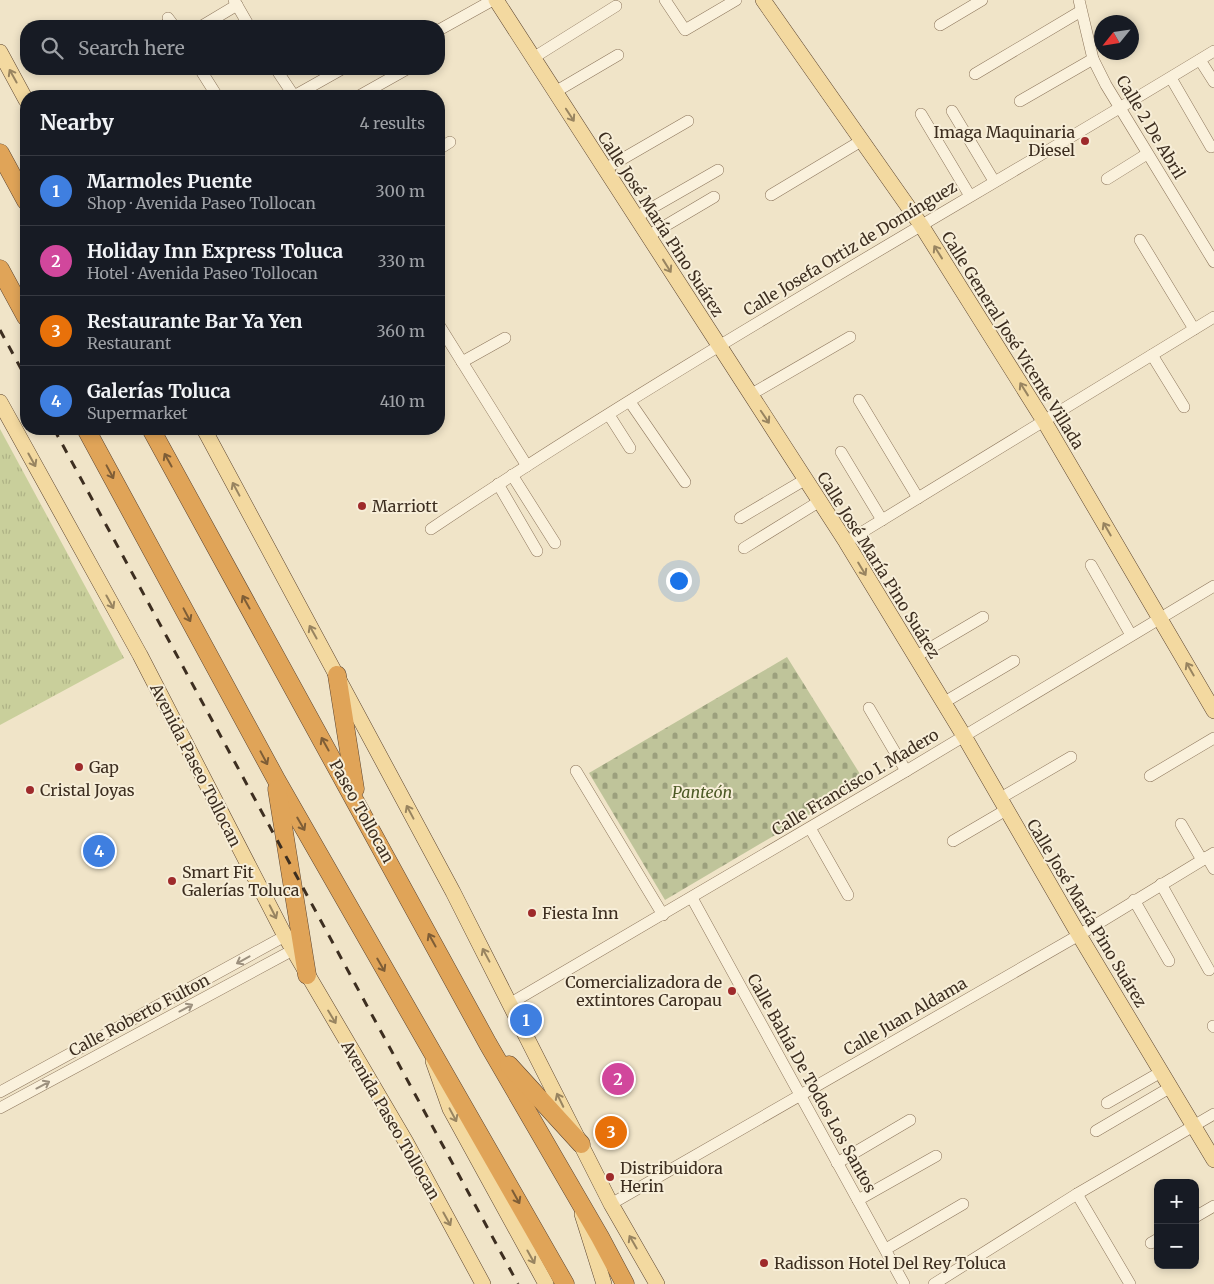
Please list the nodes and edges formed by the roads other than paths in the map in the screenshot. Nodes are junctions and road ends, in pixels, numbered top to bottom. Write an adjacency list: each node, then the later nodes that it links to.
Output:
1 (494, 0): 12 (street); 16 (main road, Calle José María Pino Suárez)
2 (665, 0): 3 (street)
3 (736, 0)
4 (763, 0): 37 (main road, Calle General José Vicente Villada)
5 (982, 0): 11 (street)
6 (235, 2): 9 (street); 10 (street)
7 (1080, 5): 17 (street, Calle 2 De Abril); 19 (street)
8 (616, 6): 16 (street)
9 (210, 20)
10 (246, 20)
11 (940, 25)
12 (445, 27)
13 (1214, 51): 18 (street, Calle Josefa Ortiz de Domínguez)
14 (0, 52): 26 (main road, one-way to 14)
15 (618, 55): 31 (street)
16 (533, 58): 31 (main road, Calle José María Pino Suárez)
17 (1093, 59): 32 (street); 33 (street, Calle 2 De Abril)
18 (1200, 60): 24 (street, Calle Josefa Ortiz de Domínguez); 25 (street)
19 (975, 74)
20 (204, 75): 27 (street)
21 (280, 75): 28 (street)
22 (331, 75): 29 (street)
23 (396, 75): 30 (street)
24 (1171, 78): 33 (street, Calle Josefa Ortiz de Domínguez); 40 (street)
25 (1214, 82)
26 (21, 90)
27 (213, 90)
28 (290, 90)
29 (305, 90)
30 (370, 90)
31 (554, 92): 43 (main road, Calle José María Pino Suárez, one-way to 43)
32 (1020, 101)
33 (1120, 108): 42 (street, Calle 2 De Abril); 46 (street, Calle Josefa Ortiz de Domínguez)
34 (952, 111): 46 (street)
35 (922, 114): 49 (street)
36 (688, 121): 43 (street)
37 (861, 141): 48 (street); 52 (main road, Calle General José Vicente Villada)
38 (450, 142): 39 (street)
39 (445, 145)
40 (1211, 147)
41 (0, 153): 47 (highway)
42 (1147, 154): 45 (street); 55 (street, Calle 2 De Abril)
43 (605, 169): 51 (main road, Calle José María Pino Suárez)
44 (718, 170): 51 (street)
45 (1107, 179)
46 (994, 181): 49 (street, Calle Josefa Ortiz de Domínguez)
47 (20, 190)
48 (771, 195)
49 (970, 196): 52 (street, Calle Josefa Ortiz de Domínguez)
50 (714, 197): 53 (street)
51 (636, 217): 53 (main road, Calle José María Pino Suárez)
52 (921, 225): 63 (street, Calle Josefa Ortiz de Domínguez); 72 (main road, Calle General José Vicente Villada, one-way to 52)
53 (648, 236): 63 (main road, Calle José María Pino Suárez, one-way to 63)
54 (1140, 240): 59 (street)
55 (1214, 262)
56 (0, 269): 57 (highway)
57 (20, 306)
58 (1214, 317): 59 (street)
59 (1194, 329): 64 (street)
60 (445, 335): 65 (street)
61 (850, 337): 66 (street)
62 (505, 338): 65 (street)
63 (718, 346): 66 (main road, Calle José María Pino Suárez); 69 (street, Calle Josefa Ortiz de Domínguez)
64 (1152, 355): 70 (street); 72 (street)
65 (462, 362): 78 (street)
66 (750, 394): 80 (main road, Calle José María Pino Suárez, one-way to 80)
67 (859, 400): 83 (street)
68 (0, 402): 123 (main road, Avenida Paseo Tollocan, one-way to 123)
69 (630, 402): 71 (street, Calle Josefa Ortiz de Domínguez); 81 (street)
70 (1184, 407)
71 (609, 415): 76 (street); 78 (street, Calle Josefa Ortiz de Domínguez)
72 (1044, 421): 83 (street); 95 (main road, Calle General José Vicente Villada, one-way to 72)
73 (89, 435): 109 (highway, one-way to 109)
74 (154, 435): 110 (highway, Paseo Tollocan, one-way to 74)
75 (207, 435): 99 (main road, one-way to 75)
76 (630, 448)
77 (841, 452): 86 (street)
78 (527, 466): 79 (street, Calle Josefa Ortiz de Domínguez)
79 (512, 475): 82 (street, Calle Josefa Ortiz de Domínguez); 88 (street)
80 (806, 479): 84 (main road, Calle José María Pino Suárez); 85 (street)
81 (685, 482)
82 (498, 484): 87 (street, Calle Josefa Ortiz de Domínguez); 91 (street)
83 (918, 498): 86 (street)
84 (820, 502): 89 (main road, Calle José María Pino Suárez); 90 (street)
85 (740, 518)
86 (882, 520): 89 (street)
87 (431, 529)
88 (555, 542)
89 (846, 542): 97 (main road, Calle José María Pino Suárez, one-way to 97)
90 (744, 548)
91 (538, 551)
92 (1091, 565): 96 (street)
93 (1214, 586): 95 (street, Calle Francisco I. Madero)
94 (982, 617): 97 (street)
95 (1160, 618): 96 (street, Calle Francisco I. Madero); 102 (main road, Calle General José Vicente Villada, one-way to 95)
96 (1131, 635): 103 (street, Calle Francisco I. Madero)
97 (916, 657): 100 (main road, Calle José María Pino Suárez)
98 (1014, 661): 100 (street)
99 (336, 675): 110 (highway); 128 (main road, one-way to 99)
100 (943, 703): 103 (main road, Calle José María Pino Suárez)
101 (868, 708): 107 (street)
102 (1214, 711)
103 (964, 736): 107 (street, Calle Francisco I. Madero); 111 (main road, Calle José María Pino Suárez)
104 (1214, 738): 108 (street)
105 (1071, 757): 111 (street)
106 (576, 772): 121 (street)
107 (906, 772): 113 (street, Calle Francisco I. Madero)
108 (1150, 776)
109 (277, 781): 127 (highway); 130 (highway, one-way to 130)
110 (357, 802): 129 (highway, Paseo Tollocan, one-way to 110)
111 (1003, 804): 114 (street); 122 (main road, Calle José María Pino Suárez)
112 (1181, 824): 115 (street)
113 (810, 828): 118 (street); 119 (street, Calle Francisco I. Madero)
114 (953, 841)
115 (1208, 857): 116 (street); 117 (street, Calle Juan Aldama)
116 (1214, 869)
117 (1161, 884): 120 (street, Calle Juan Aldama); 126 (street)
118 (848, 895)
119 (692, 898): 121 (street, Calle Francisco I. Madero); 134 (street, Calle Bahía De Todos Los Santos)
120 (1134, 900): 122 (street, Calle Juan Aldama); 125 (street)
121 (663, 915): 128 (street, Calle Francisco I. Madero)
122 (1079, 935): 131 (main road, Calle José María Pino Suárez); 134 (street, Calle Juan Aldama)
123 (285, 936): 124 (main road, Avenida Paseo Tollocan); 133 (street, Calle Roberto Fulton, one-way to 133)
124 (293, 950): 127 (main road, Avenida Paseo Tollocan); 136 (street, Calle Roberto Fulton, one-way to 124)
125 (1169, 961)
126 (1210, 970)
127 (307, 975): 153 (main road, Avenida Paseo Tollocan, one-way to 153)
128 (511, 1003): 141 (main road, one-way to 128)
129 (488, 1044): 141 (highway); 145 (highway, Paseo Tollocan)
130 (431, 1052): 154 (main road, one-way to 154); 155 (highway, one-way to 155)
131 (1161, 1072): 132 (main road, Calle José María Pino Suárez); 135 (street)
132 (1171, 1087): 139 (main road, Calle José María Pino Suárez); 140 (street)
133 (0, 1092)
134 (801, 1095): 144 (street, Calle Bahía De Todos Los Santos); 148 (street, Calle Juan Aldama)
135 (1107, 1103)
136 (0, 1108)
137 (1214, 1114): 139 (street)
138 (910, 1120): 144 (street)
139 (1194, 1127): 143 (main road, Calle José María Pino Suárez); 146 (street)
140 (1096, 1131)
141 (581, 1144): 148 (main road)
142 (936, 1156): 147 (street)
143 (1214, 1160)
144 (837, 1162): 147 (street, Calle Bahía De Todos Los Santos)
145 (575, 1192): 156 (main road); 157 (highway)
146 (1077, 1194): 160 (street); 161 (street)
147 (858, 1200): 152 (street, Calle Bahía De Todos Los Santos)
148 (612, 1204): 158 (main road, one-way to 148)
149 (963, 1204): 152 (street)
150 (1214, 1206): 151 (street)
151 (1199, 1215)
152 (886, 1249): 159 (street, Calle Bahía De Todos Los Santos)
153 (483, 1284)
154 (546, 1284)
155 (565, 1284)
156 (604, 1284)
157 (625, 1284)
158 (657, 1284)
159 (904, 1284)
160 (934, 1284)
161 (1130, 1284)

